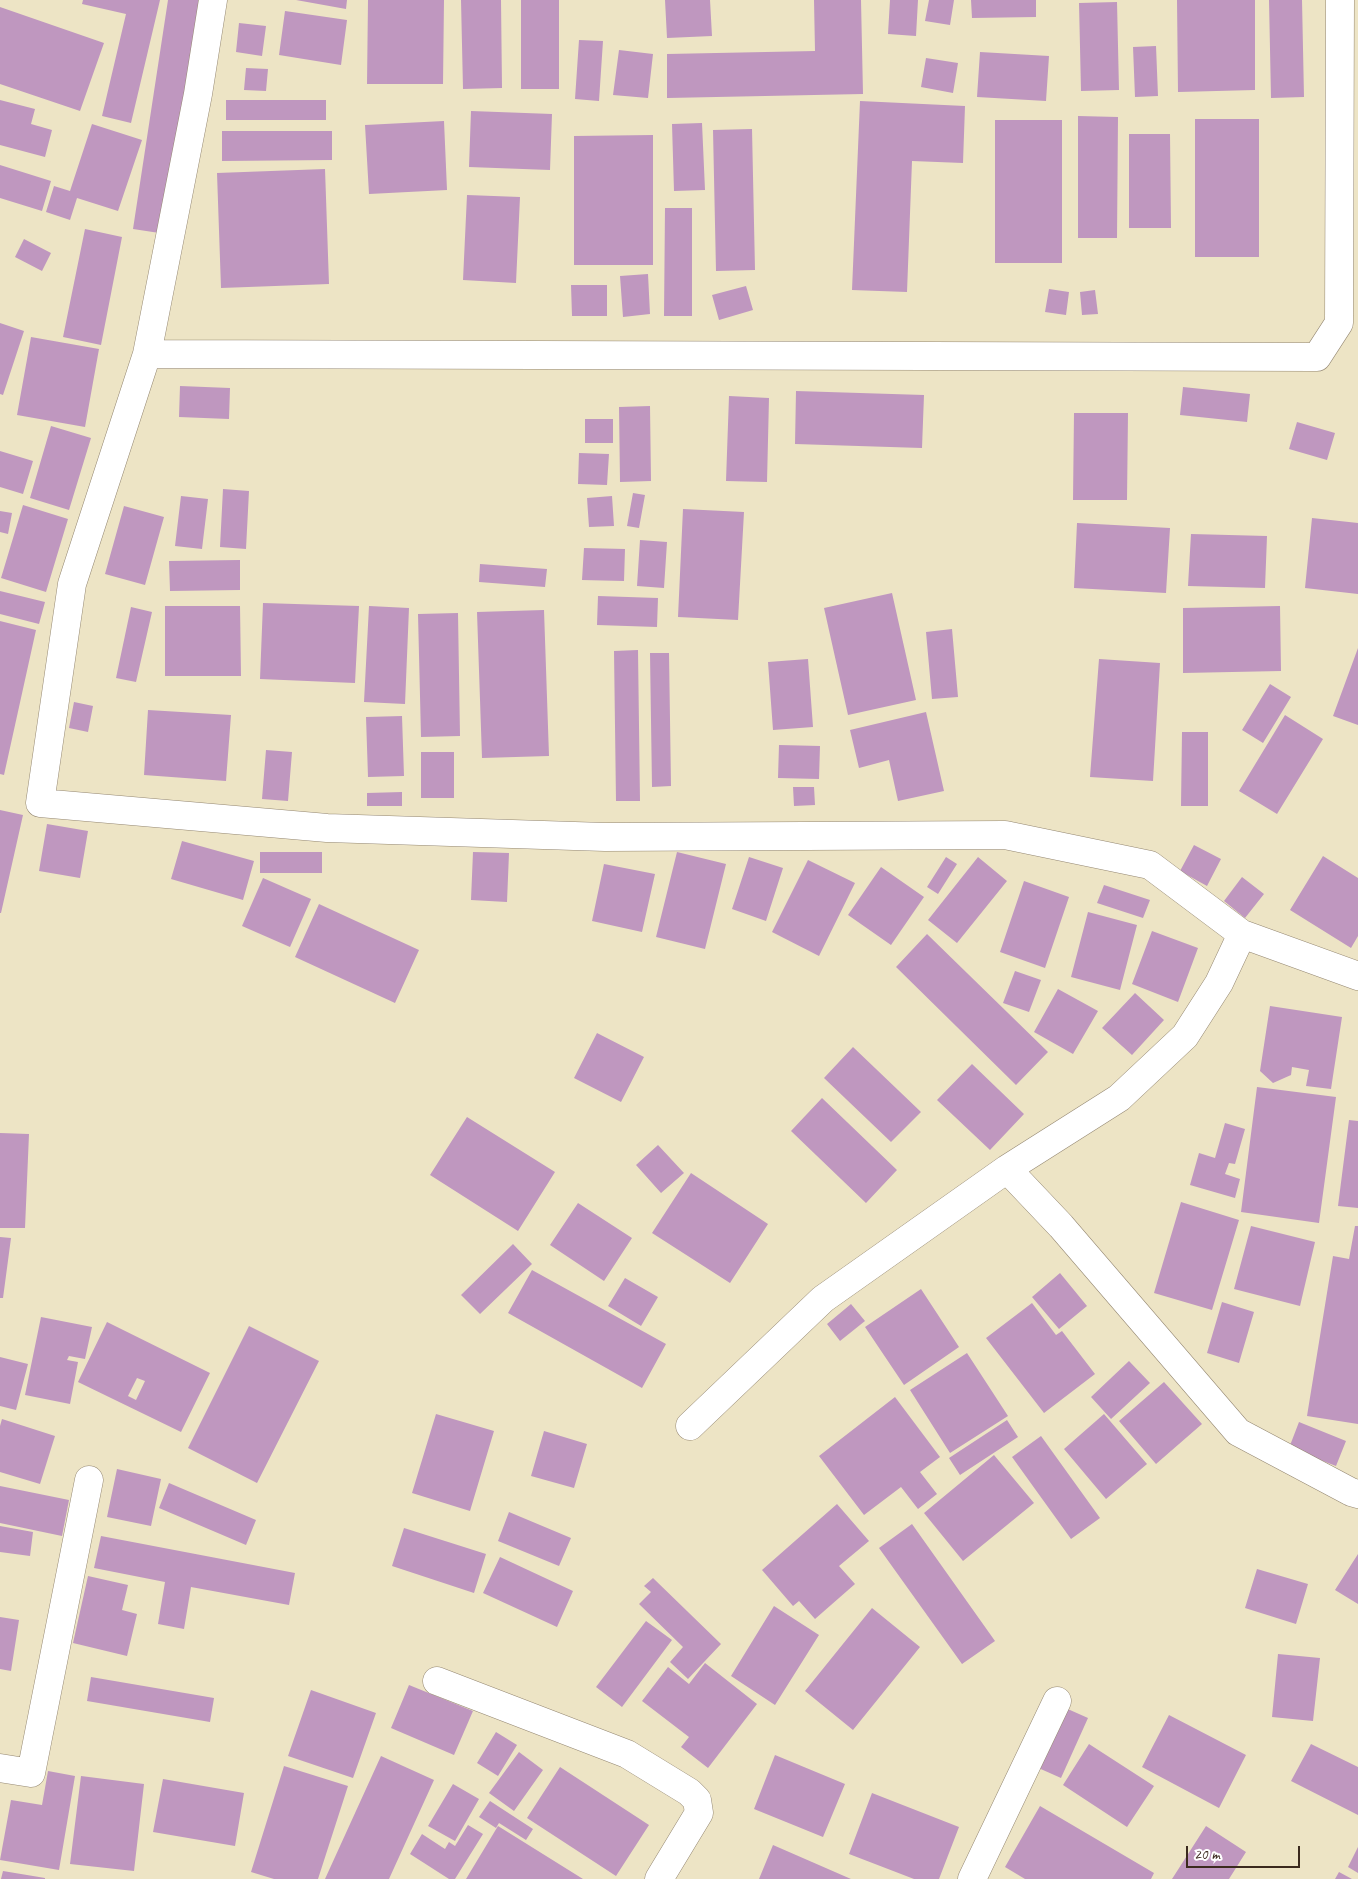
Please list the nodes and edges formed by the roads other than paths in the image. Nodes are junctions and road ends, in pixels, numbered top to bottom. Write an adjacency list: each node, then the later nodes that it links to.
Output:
1 (213, 0): 3 (street)
2 (1340, 0): 3 (street)
3 (147, 354): 4 (street)
4 (1242, 934): 5 (street); 6 (street)
5 (1358, 976)
6 (1007, 1169): 7 (street); 9 (street)
7 (690, 1426)
8 (89, 1480): 12 (street)
9 (1358, 1494)
10 (436, 1681): 13 (street)
11 (1057, 1701): 14 (street)
12 (0, 1768)
13 (659, 1879)
14 (972, 1879)

